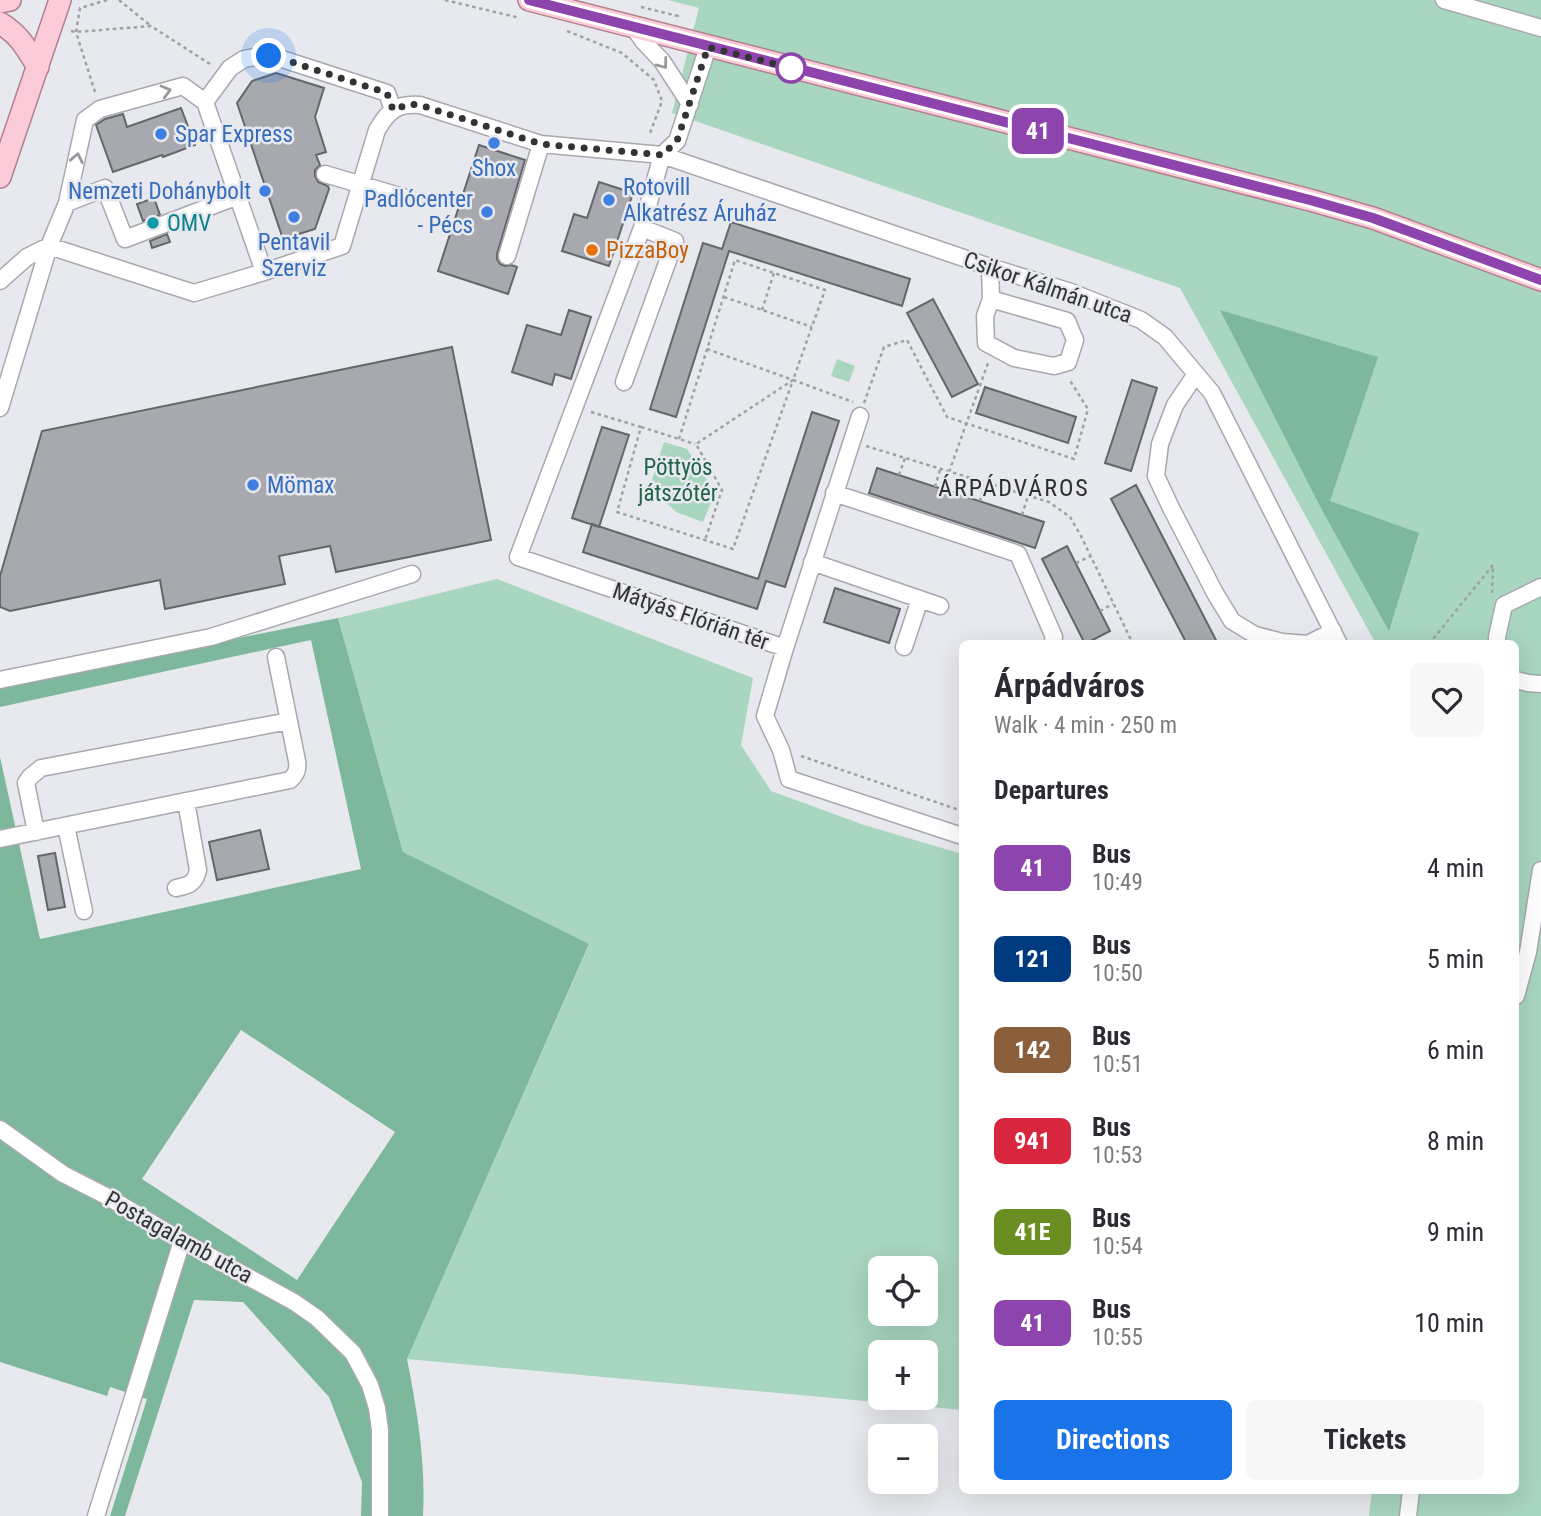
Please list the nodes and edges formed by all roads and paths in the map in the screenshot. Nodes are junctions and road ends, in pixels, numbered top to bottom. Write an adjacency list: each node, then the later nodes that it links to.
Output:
1 (10, 0): 7 (main road)
2 (60, 0): 16 (main road)
3 (107, 0): 14 (path)
4 (119, 0): 10 (path)
5 (445, 0): 8 (path)
6 (1444, 0): 12 (street)
7 (0, 2)
8 (524, 9): 11 (main road)
9 (0, 23): 16 (main road)
10 (151, 26): 14 (path); 17 (path)
11 (633, 27): 15 (main road); 19 (street, one-way to 19)
12 (1541, 28)
13 (568, 31): 23 (path)
14 (76, 32): 20 (path)
15 (708, 47): 19 (street); 37 (main road)
16 (38, 67): 26 (main road)
17 (225, 74): 18 (street); 21 (street)
18 (205, 102): 20 (street, one-way to 18); 28 (street)
19 (690, 104): 24 (street)
20 (100, 109): 30 (street, one-way to 20)
21 (393, 110): 22 (street, Csikor Kálmán utca); 27 (street)
22 (541, 144): 23 (street, Csikor Kálmán utca); 33 (street)
23 (643, 153): 24 (street, Csikor Kálmán utca)
24 (662, 155): 31 (street); 34 (street, Csikor Kálmán utca)
25 (325, 174): 27 (street)
26 (0, 177)
27 (361, 184): 29 (street); 35 (street)
28 (237, 196): 30 (street); 35 (street)
29 (403, 197)
30 (67, 203): 32 (street)
31 (642, 228): 48 (street); 49 (street)
32 (49, 246): 35 (street); 38 (street); 50 (street)
33 (508, 256)
34 (990, 267): 40 (street); 46 (street, Csikor Kálmán utca)
35 (264, 272)
36 (774, 273): 39 (path); 41 (path); 42 (path)
37 (1541, 280)
38 (0, 281)
39 (724, 297): 41 (path); 44 (path)
40 (992, 299): 43 (street); 45 (street)
41 (762, 310): 42 (path)
42 (812, 327): 47 (path)
43 (994, 348): 45 (street); 52 (path)
44 (707, 349): 47 (path); 54 (path)
45 (1060, 364): 52 (path)
46 (1196, 374): 78 (street, Csikor Kálmán utca); 81 (street)
47 (793, 380): 52 (path); 55 (path); 67 (path)
48 (624, 382)
49 (574, 407): 53 (path); 85 (street, Mátyás Flórián tér)
50 (0, 408)
51 (860, 416): 63 (street, Mátyás Flórián tér)
52 (967, 424): 59 (path)
53 (641, 427): 54 (path); 67 (path)
54 (679, 439): 55 (path)
55 (695, 444): 67 (path)
56 (863, 446): 57 (path)
57 (905, 458): 58 (path); 60 (path)
58 (940, 469): 59 (path); 62 (path)
59 (949, 472): 61 (path)
60 (899, 475)
61 (985, 483): 64 (path); 65 (path)
62 (935, 487)
63 (834, 493): 69 (street, Mátyás Flórián tér); 79 (street)
64 (1028, 496): 66 (path); 68 (path)
65 (980, 501)
66 (1022, 515)
67 (705, 540)
68 (1091, 556): 70 (path); 75 (path)
69 (812, 562): 73 (street); 85 (street, Mátyás Flórián tér)
70 (1076, 564)
71 (412, 574): 87 (street)
72 (1541, 587): 83 (street)
73 (920, 599): 76 (street); 84 (street)
74 (1492, 602): 82 (path)
75 (1114, 604): 77 (path); 80 (path)
76 (940, 606)
77 (1100, 611)
78 (1336, 638)
79 (1053, 640)
80 (1131, 640)
81 (1274, 640)
82 (1432, 640)
83 (1497, 640)
84 (904, 647)
85 (785, 648): 91 (street)
86 (276, 657): 90 (street)
87 (0, 680)
88 (1519, 680): 89 (street)
89 (1541, 684)
90 (289, 721): 92 (street); 95 (street)
91 (781, 750): 93 (path); 96 (street)
92 (186, 801): 94 (street); 99 (street)
93 (959, 810)
94 (66, 826): 95 (street); 100 (street)
95 (36, 832): 97 (street)
96 (959, 835)
97 (0, 839)
98 (1541, 870): 101 (street)
99 (176, 888)
100 (84, 911)
101 (1519, 985)
102 (0, 1129): 103 (street, Postagalamb utca)
103 (182, 1241): 105 (street); 106 (street, Postagalamb utca)
104 (1411, 1494): 107 (street)
105 (96, 1516)
106 (380, 1516)
107 (1408, 1516)

